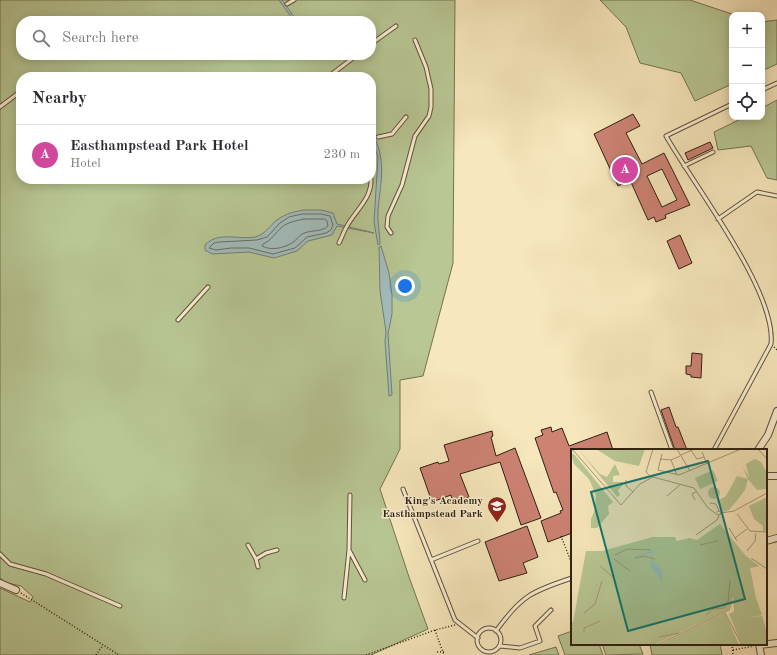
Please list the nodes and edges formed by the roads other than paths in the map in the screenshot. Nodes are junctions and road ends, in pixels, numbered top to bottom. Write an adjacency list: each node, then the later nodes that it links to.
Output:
1 (294, 0): 2 (lane)
2 (287, 4)
3 (396, 26): 4 (lane)
4 (376, 40)
5 (415, 40): 20 (lane)
6 (350, 60): 7 (lane)
7 (335, 72)
8 (777, 83): 9 (lane)
9 (765, 89)
10 (16, 95): 12 (lane)
11 (729, 105): 16 (lane)
12 (0, 107)
13 (406, 117): 14 (lane)
14 (378, 137)
15 (713, 152): 16 (lane)
16 (684, 166): 19 (lane)
17 (370, 184): 21 (lane)
18 (777, 196): 19 (lane)
19 (718, 219): 25 (lane)
20 (391, 233)
21 (339, 243)
22 (208, 287): 23 (lane)
23 (178, 320)
24 (777, 332): 25 (lane)
25 (773, 334): 29 (lane)
26 (651, 392): 28 (lane)
27 (777, 411): 30 (street)
28 (672, 449)
29 (715, 449)
30 (759, 449)
31 (403, 489): 41 (lane)
32 (350, 495): 38 (lane)
33 (777, 538): 35 (street)
34 (478, 541): 41 (lane)
35 (767, 541)
36 (248, 545): 40 (lane)
37 (276, 550): 40 (lane)
38 (349, 550): 44 (lane); 47 (lane)
39 (0, 554): 48 (lane)
40 (256, 559): 42 (lane)
41 (431, 560): 51 (lane)
42 (258, 567)
43 (571, 578): 50 (lane)
44 (365, 580)
45 (0, 583): 46 (street)
46 (16, 590)
47 (344, 598)
48 (120, 606)
49 (550, 610): 55 (lane)
50 (496, 631): 51 (lane); 55 (lane)
51 (478, 638): 56 (lane)
52 (777, 643): 53 (street)
53 (767, 644)
54 (760, 645): 57 (street)
55 (500, 646): 56 (lane)
56 (484, 653)
57 (761, 655)

